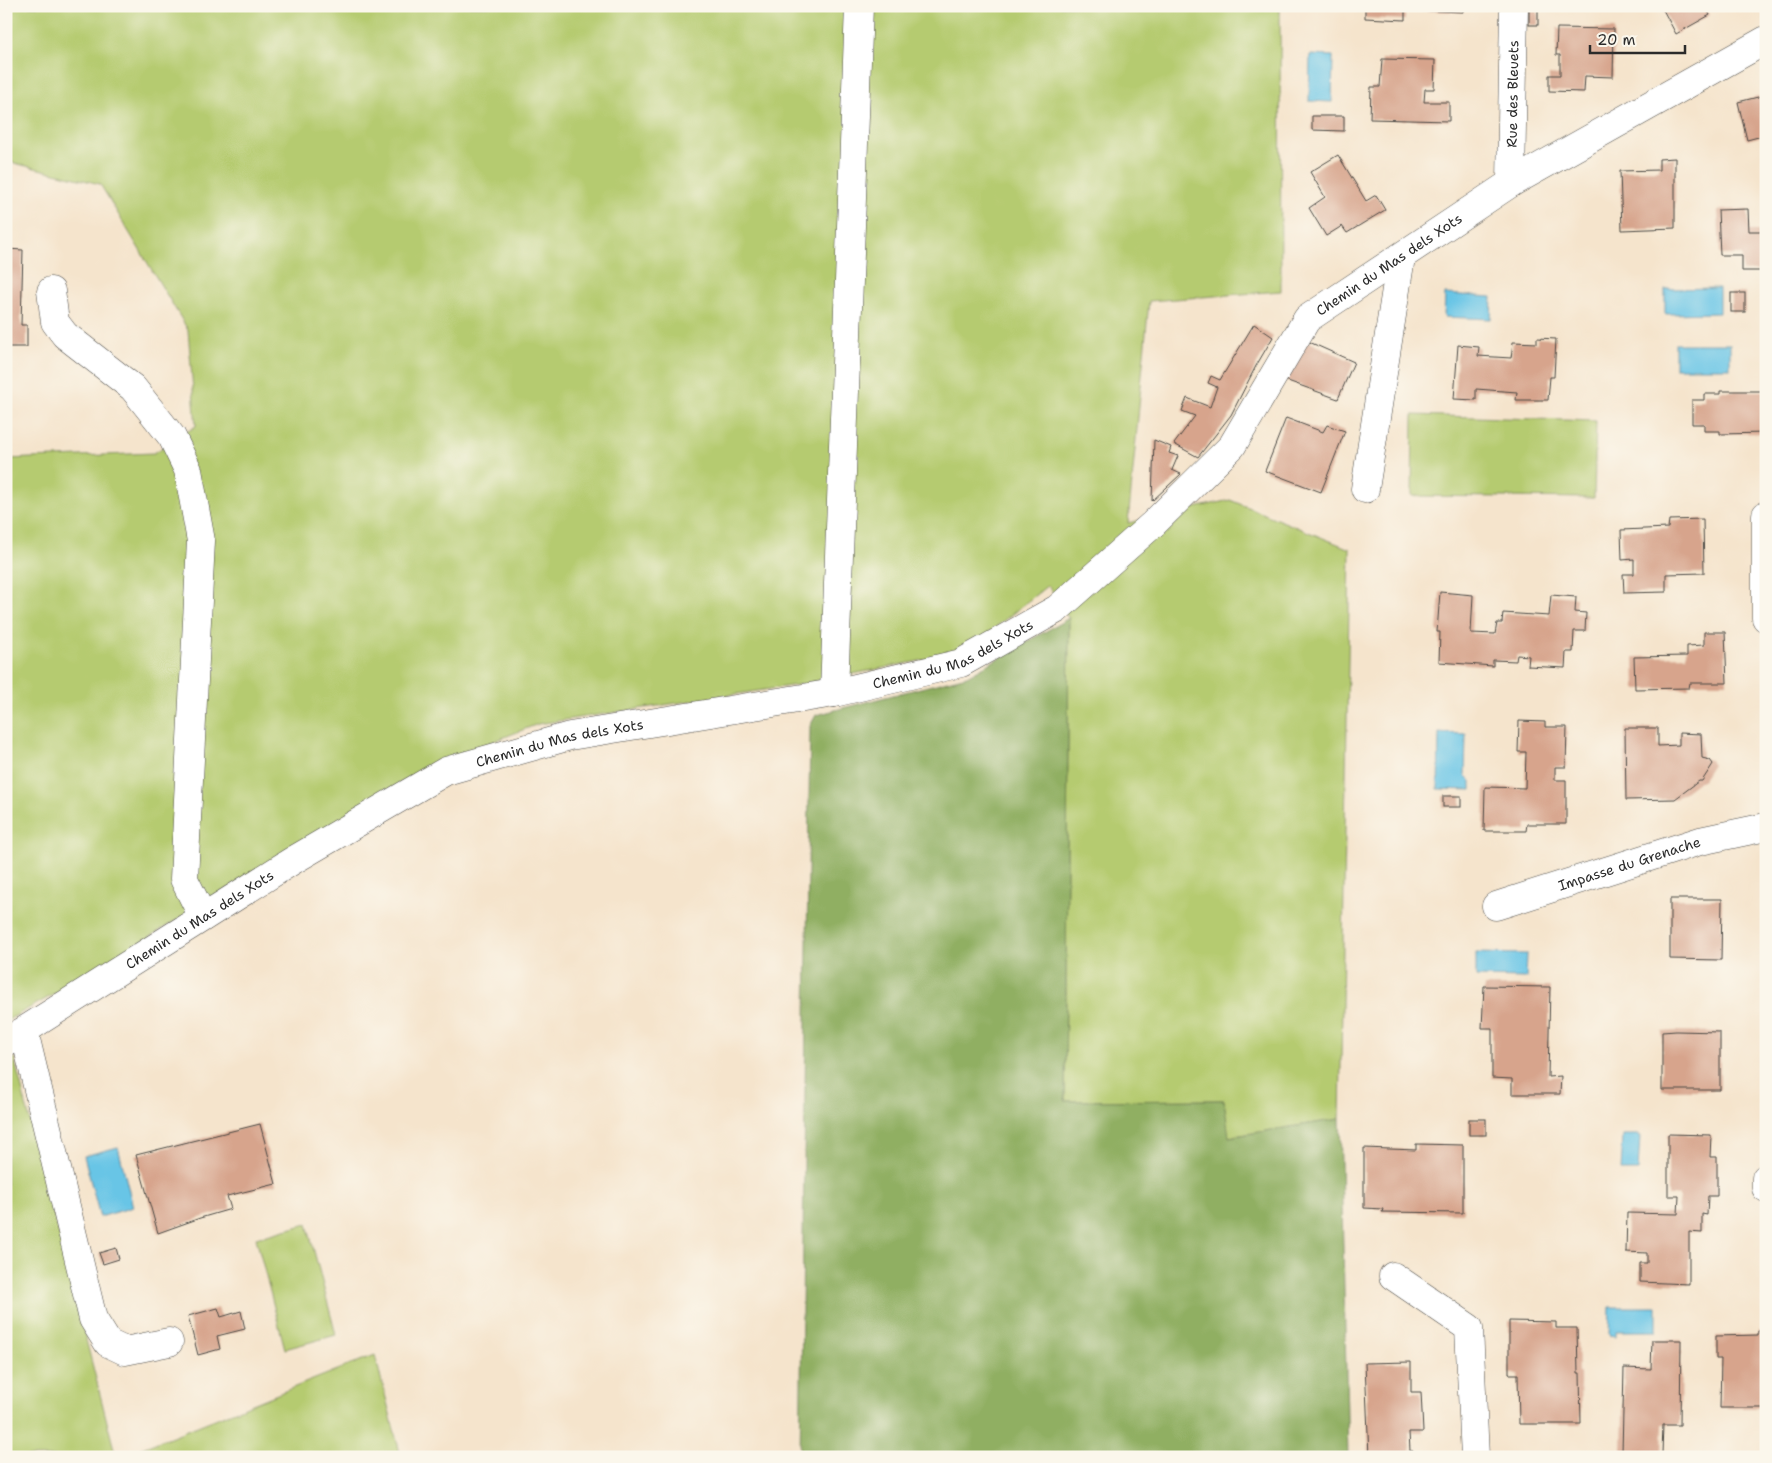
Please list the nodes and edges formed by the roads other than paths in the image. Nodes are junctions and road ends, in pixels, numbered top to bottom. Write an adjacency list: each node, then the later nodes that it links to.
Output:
1 (858, 6): 10 (street)
2 (1514, 6): 4 (street, Rue des Bleuets)
3 (1766, 40): 4 (street, Chemin du Mas dels Xots)
4 (1511, 183): 5 (street, Chemin du Mas dels Xots)
5 (1401, 256): 7 (street); 10 (street, Chemin du Mas dels Xots)
6 (51, 291): 13 (street)
7 (1365, 489)
8 (1766, 515): 9 (street)
9 (1766, 618)
10 (834, 693): 13 (street, Chemin du Mas dels Xots)
11 (1766, 827): 12 (street, Impasse du Grenache)
12 (1496, 906)
13 (203, 917): 14 (street, Chemin du Mas dels Xots)
14 (15, 1037): 18 (street)
15 (1766, 1178): 16 (street)
16 (1766, 1188)
17 (1393, 1276): 19 (street)
18 (169, 1342)
19 (1475, 1457)

